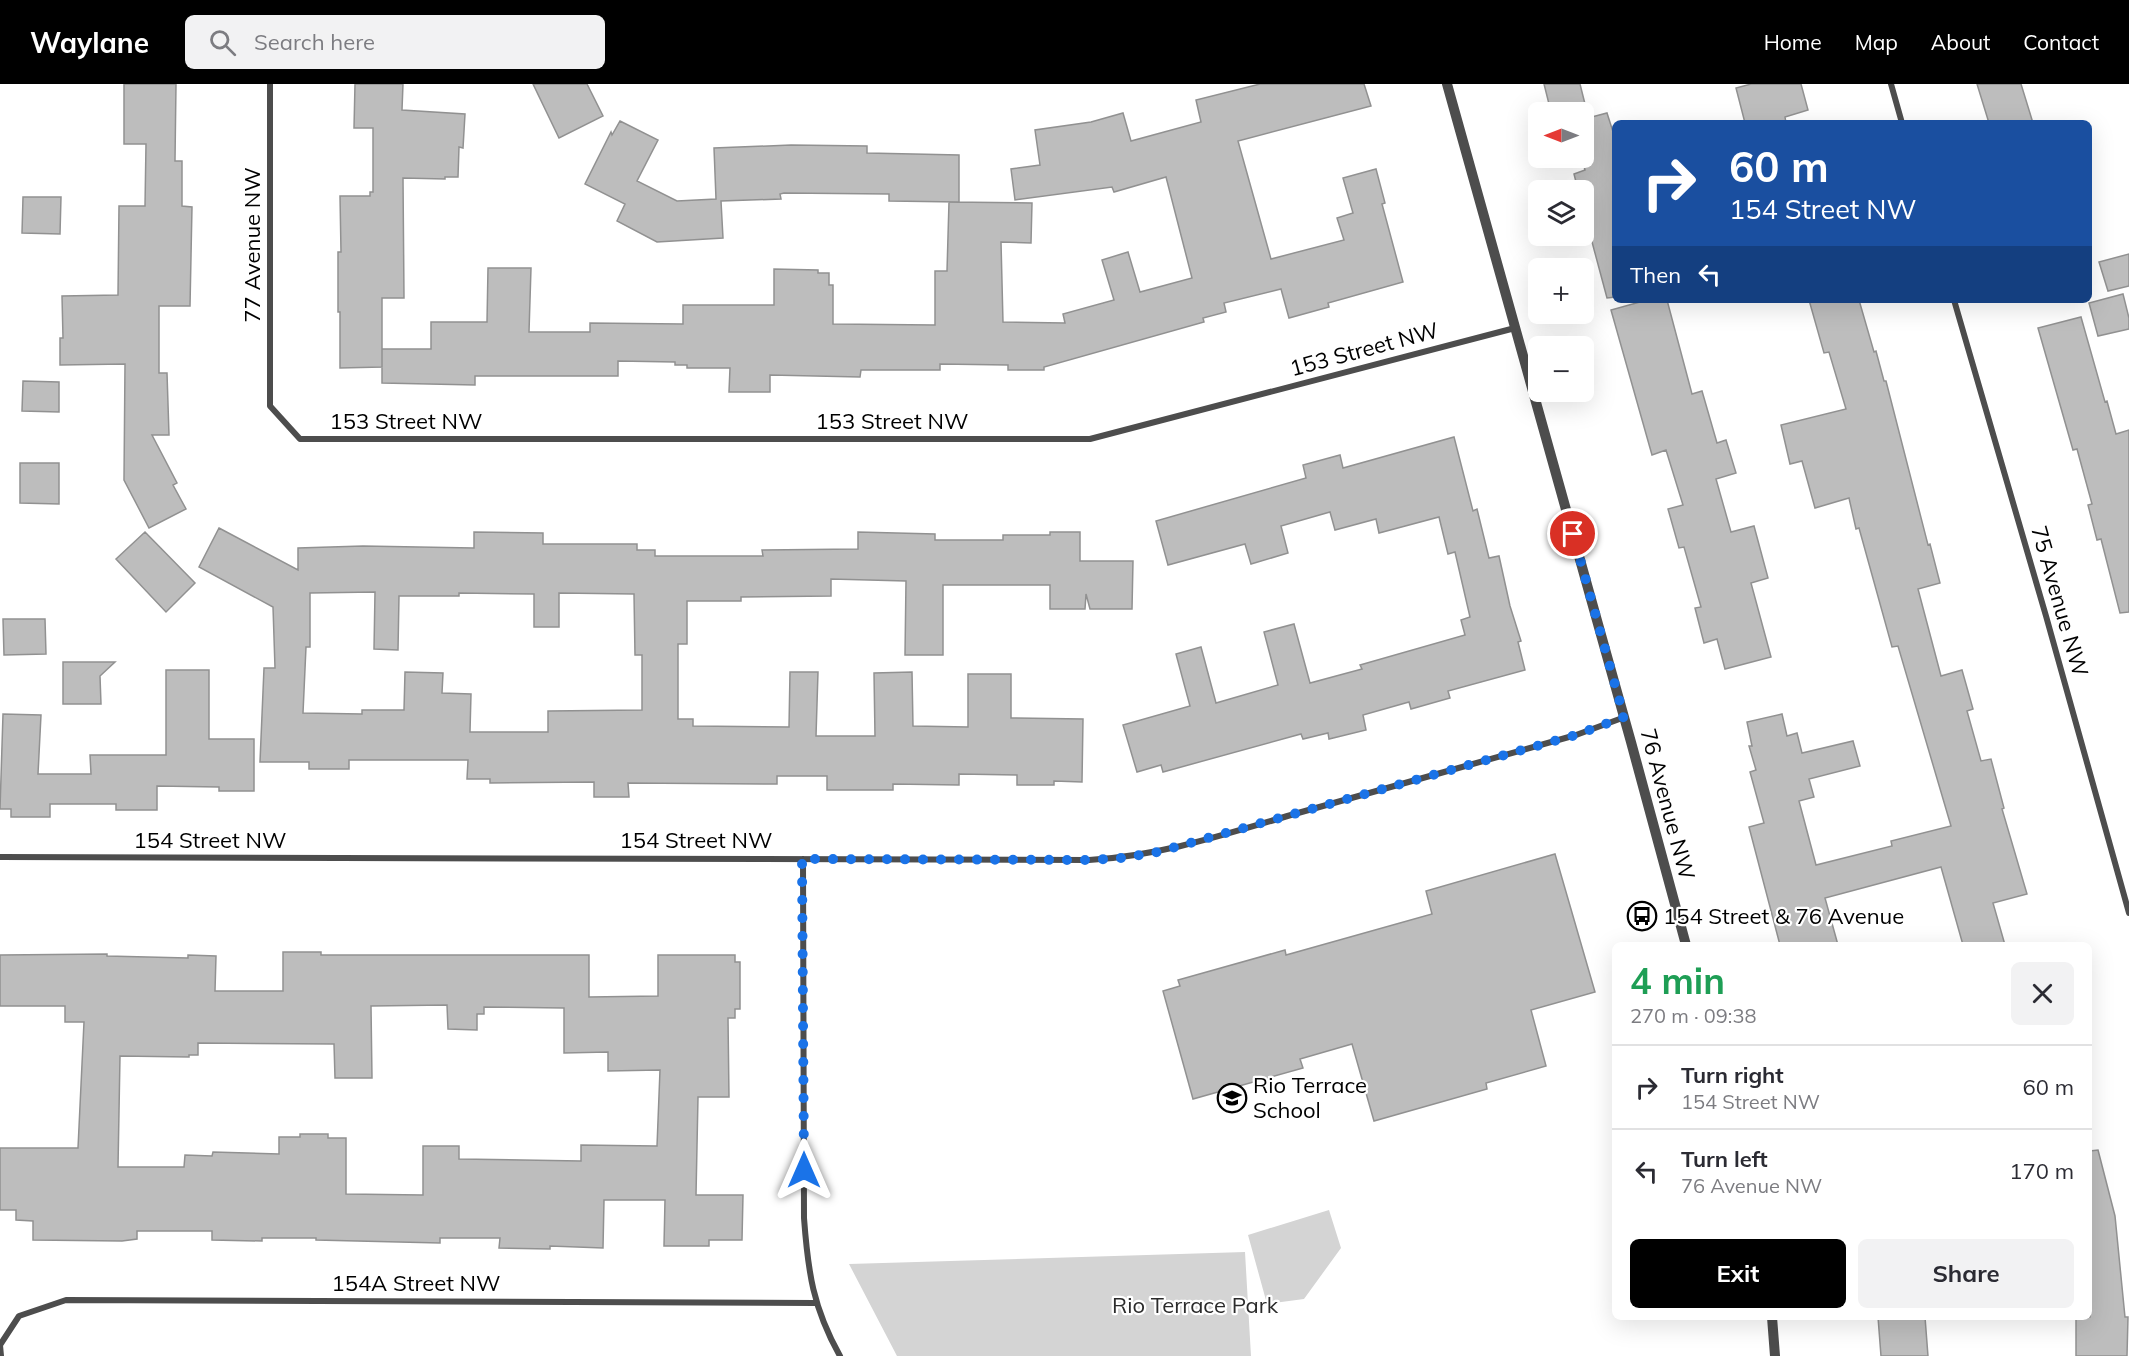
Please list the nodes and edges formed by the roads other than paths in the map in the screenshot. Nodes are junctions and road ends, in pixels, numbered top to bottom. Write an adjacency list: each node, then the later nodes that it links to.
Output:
1 (270, 84): 7 (street, 77 Avenue NW)
2 (1447, 84): 6 (street, 76 Avenue NW)
3 (1891, 84): 4 (street)
4 (1901, 120)
5 (1955, 303): 11 (street, 75 Avenue NW)
6 (1515, 328): 7 (street, 153 Street NW); 8 (street, 76 Avenue NW)
7 (270, 406)
8 (1624, 717): 10 (street, 154 Street NW); 12 (street, 76 Avenue NW)
9 (0, 857): 10 (street, 154 Street NW)
10 (802, 859): 13 (street)
11 (2129, 913)
12 (1685, 942)
13 (815, 1303): 15 (street, 154A Street NW); 16 (street)
14 (1772, 1320): 17 (street)
15 (2, 1356)
16 (840, 1356)
17 (1775, 1356)

